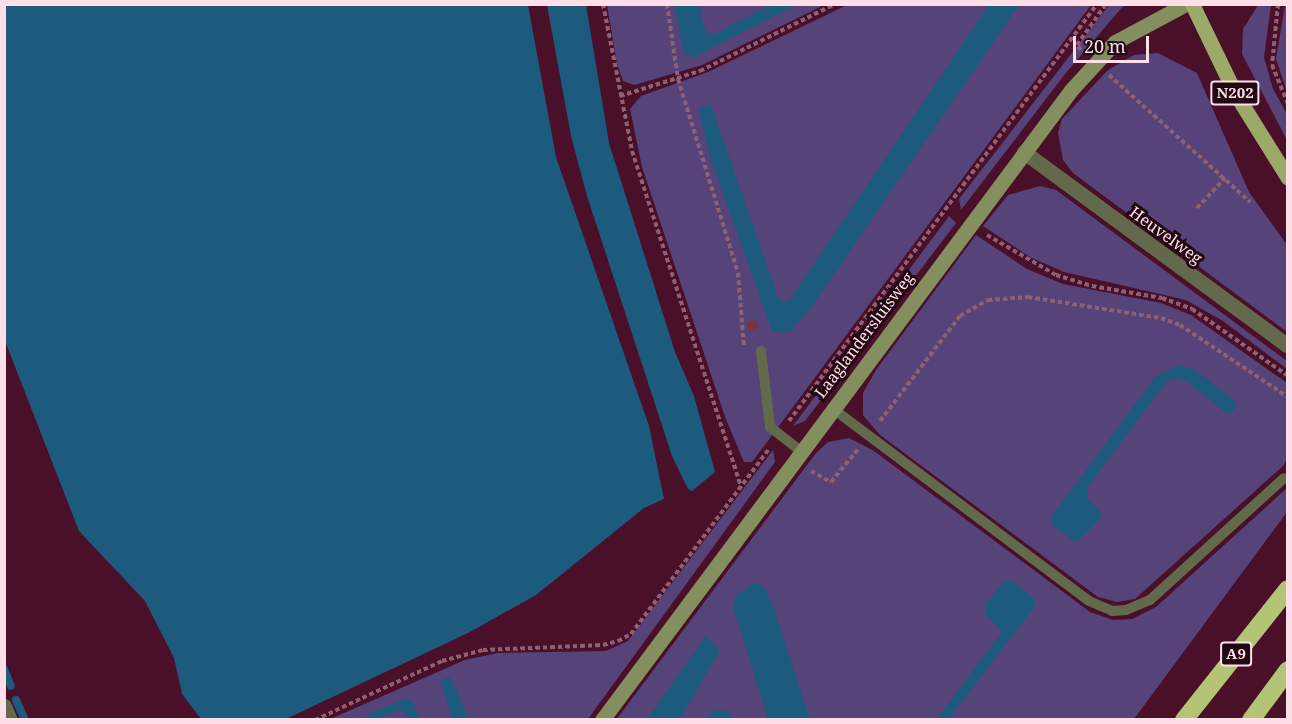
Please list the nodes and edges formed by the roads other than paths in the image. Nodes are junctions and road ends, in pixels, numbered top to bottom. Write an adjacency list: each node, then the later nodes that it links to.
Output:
1 (1186, 4): 3 (street, Laaglandersluisweg)
2 (1192, 4): 4 (main road, N202)
3 (1024, 152): 5 (street, Heuvelweg); 7 (street, Laaglandersluisweg)
4 (1287, 178)
5 (1287, 346)
6 (760, 351): 8 (lane)
7 (832, 408): 8 (street, Laaglandersluisweg); 9 (lane)
8 (798, 455): 14 (street, Laaglandersluisweg)
9 (1284, 478)
10 (1287, 589): 15 (highway, A9)
11 (1287, 670): 16 (highway)
12 (4, 706): 13 (street)
13 (10, 720)
14 (602, 720)
15 (1184, 720)
16 (1251, 720)

